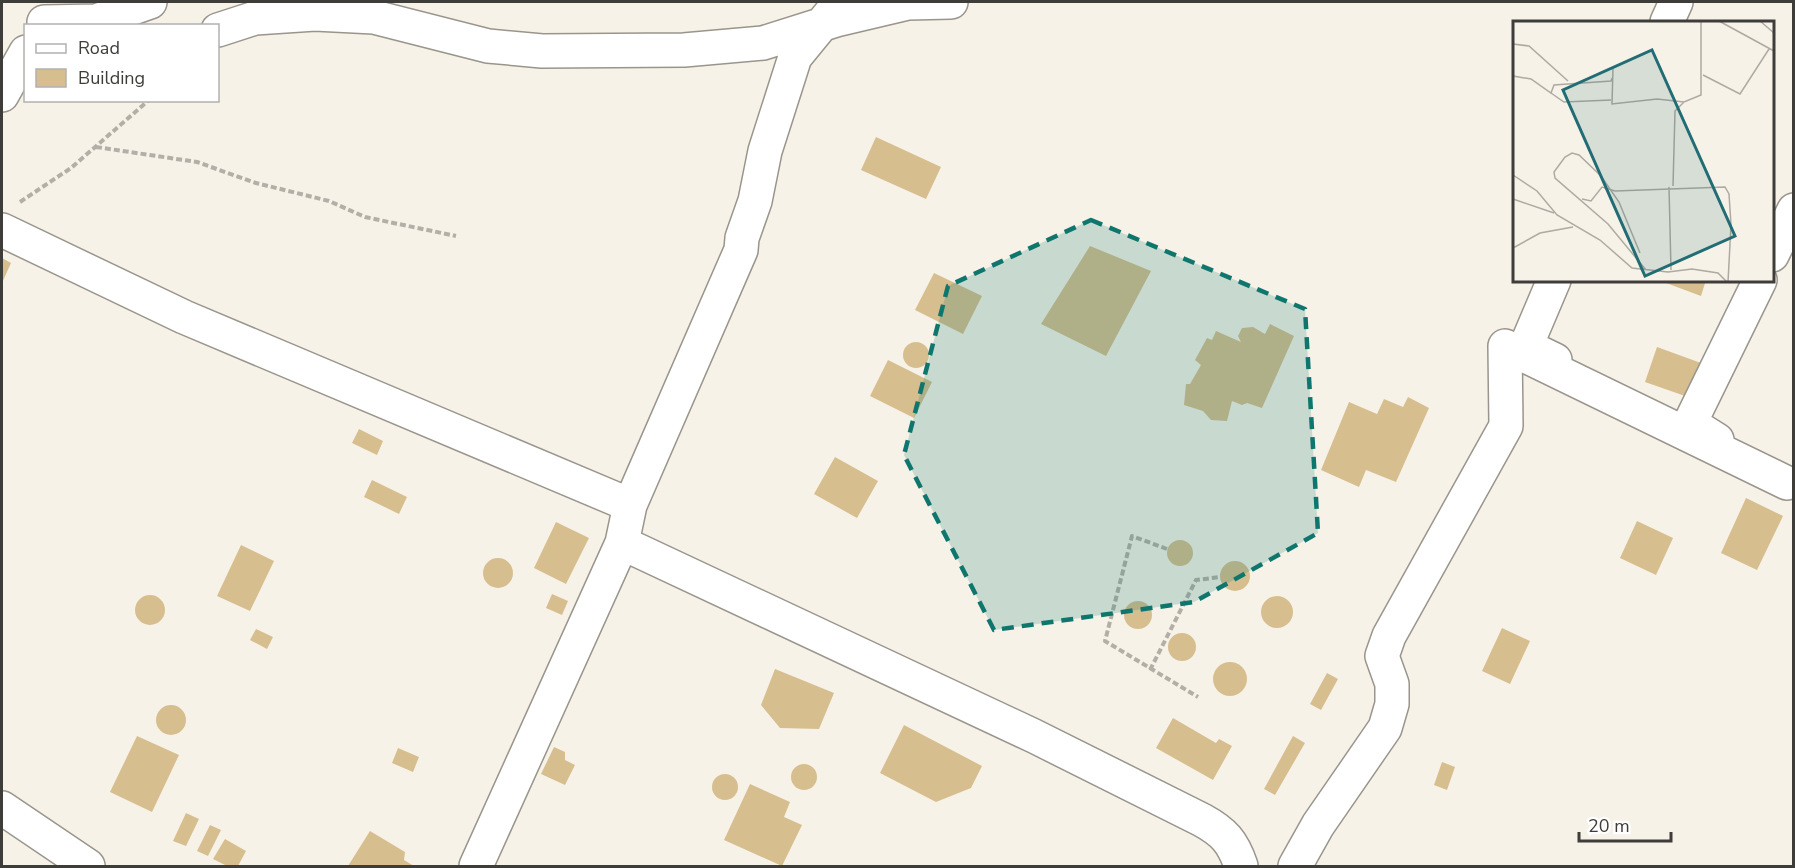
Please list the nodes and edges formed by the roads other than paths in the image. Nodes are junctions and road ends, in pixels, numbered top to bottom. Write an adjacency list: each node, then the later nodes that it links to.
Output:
1 (150, 2): 6 (street)
2 (251, 2): 8 (street)
3 (951, 2): 5 (street)
4 (1676, 2): 7 (street)
5 (829, 13): 9 (street); 18 (street)
6 (46, 16)
7 (1667, 21)
8 (217, 24)
9 (219, 30)
10 (24, 56): 11 (street)
11 (2, 95)
12 (1794, 210): 14 (street)
13 (6, 220): 18 (street)
14 (1774, 253)
15 (1553, 282): 17 (street)
16 (1759, 282): 17 (street)
17 (1690, 423): 24 (street)
18 (630, 505): 19 (street)
19 (622, 543): 22 (street); 23 (street)
20 (2, 808): 21 (street)
21 (88, 867)
22 (476, 867)
23 (1241, 867)
24 (1295, 867)

